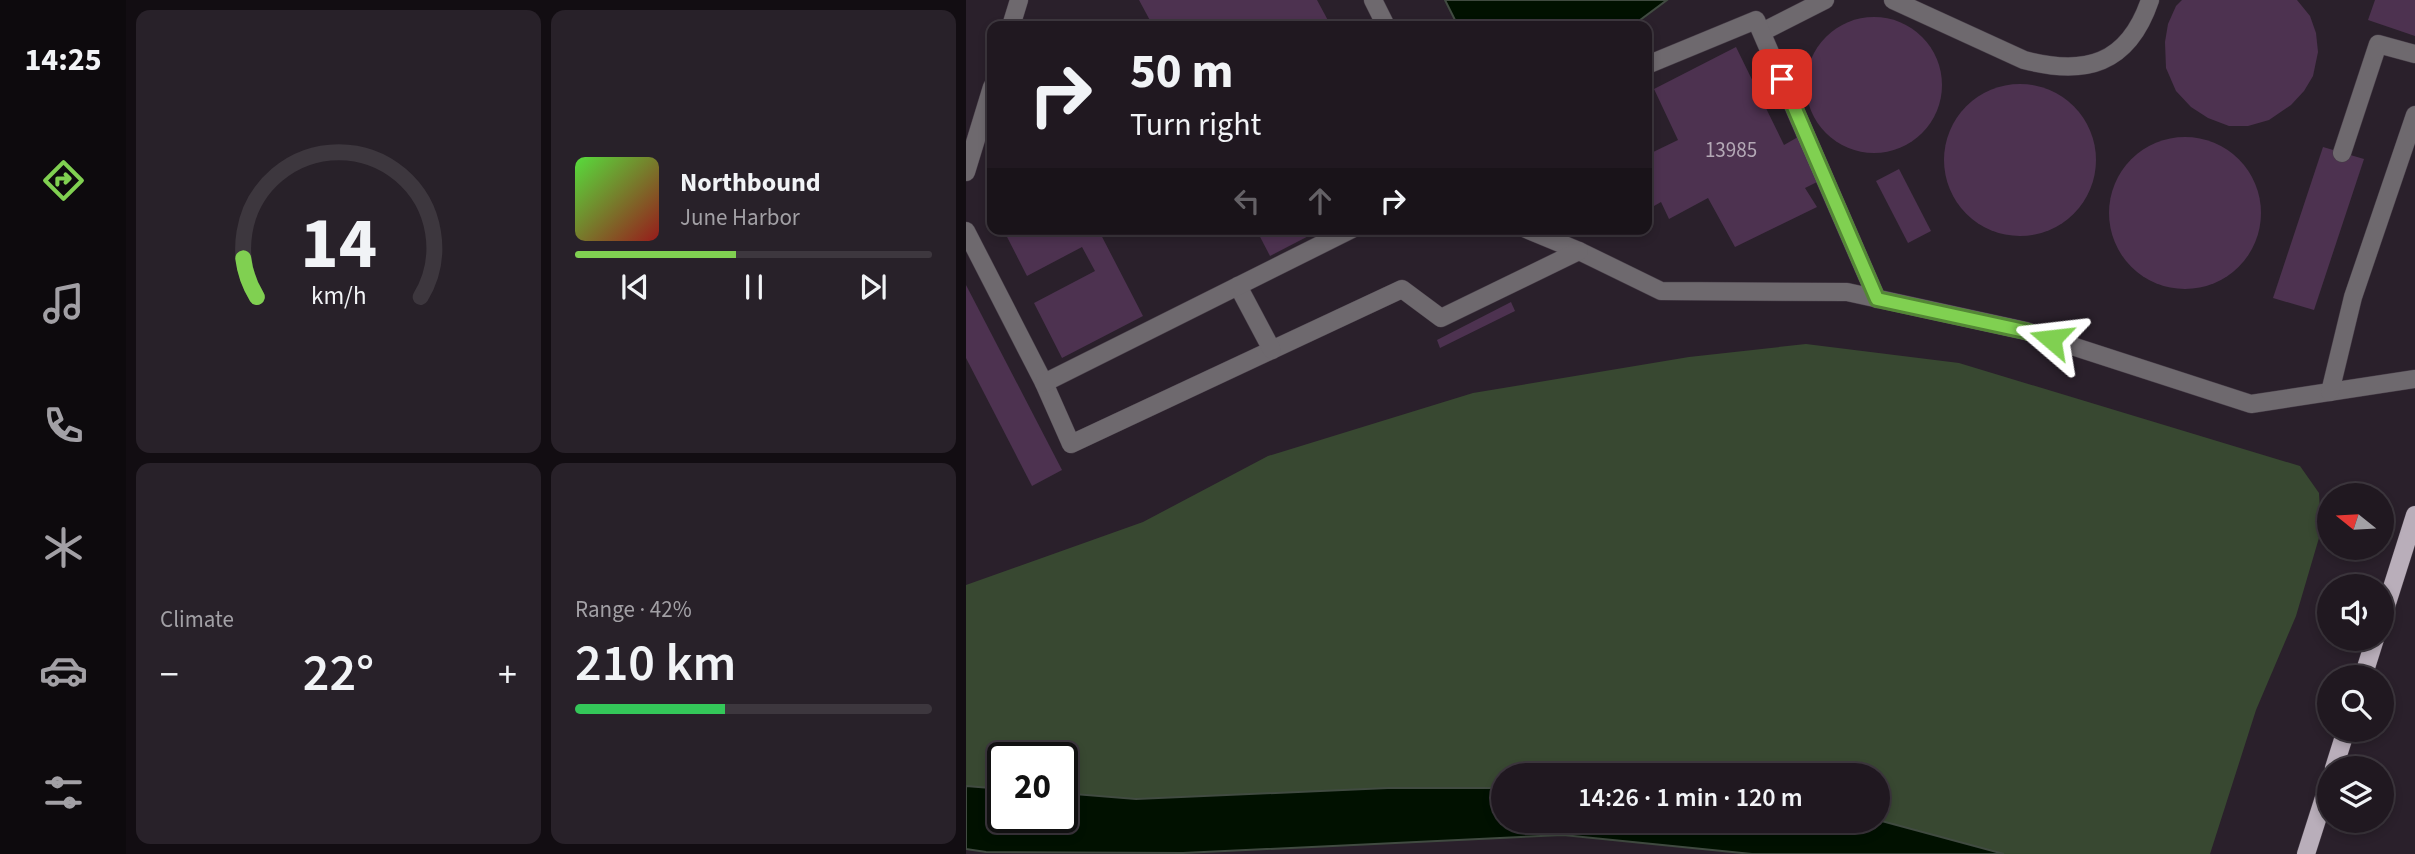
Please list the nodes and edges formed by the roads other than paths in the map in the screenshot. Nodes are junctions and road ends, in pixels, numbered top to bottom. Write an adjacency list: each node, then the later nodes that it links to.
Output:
1 (1019, 0): 6 (lane)
2 (1373, 0): 7 (lane)
3 (1825, 0): 8 (lane)
4 (1893, 0): 5 (lane)
5 (2150, 0)
6 (1013, 21)
7 (1384, 21)
8 (1762, 32): 10 (lane); 20 (lane)
9 (2415, 54): 13 (lane)
10 (1652, 63)
11 (987, 103): 14 (lane)
12 (2415, 115): 24 (lane)
13 (2342, 153)
14 (966, 172)
15 (966, 231): 23 (lane)
16 (1340, 235): 19 (lane)
17 (1535, 235): 18 (lane)
18 (1578, 251): 20 (lane); 21 (lane)
19 (1238, 286): 21 (lane); 23 (lane)
20 (1877, 299): 24 (lane)
21 (1272, 349): 23 (lane)
22 (2415, 379): 24 (lane)
23 (1044, 383)
24 (2330, 392)
25 (2415, 515): 26 (main road)
26 (2394, 581)
27 (2317, 820): 28 (main road)
28 (2306, 854)

